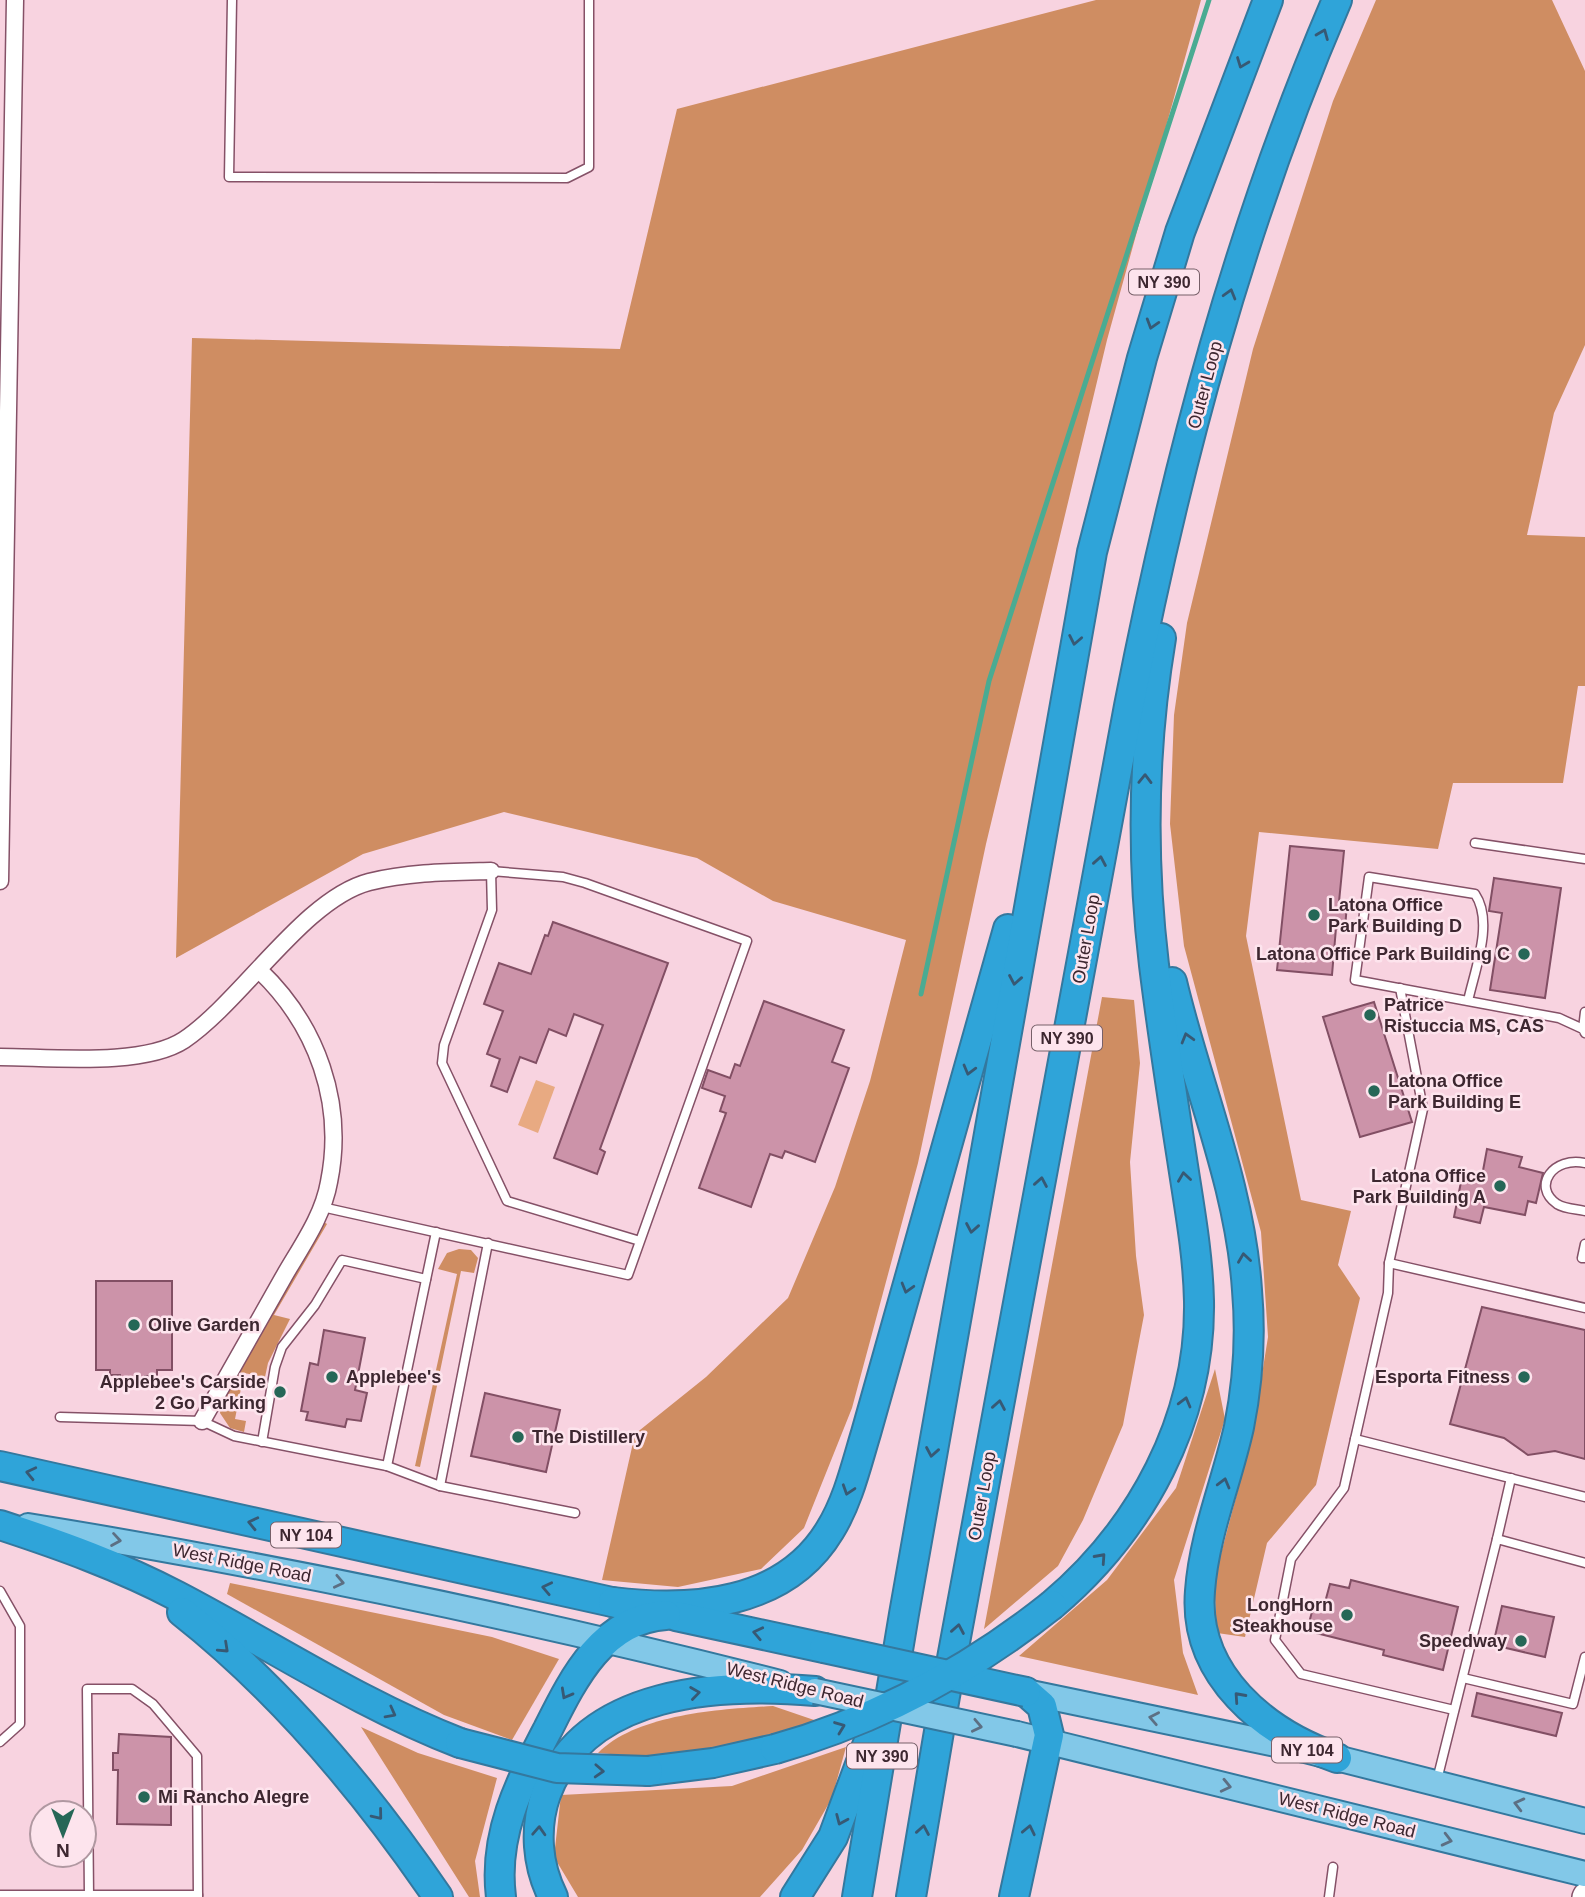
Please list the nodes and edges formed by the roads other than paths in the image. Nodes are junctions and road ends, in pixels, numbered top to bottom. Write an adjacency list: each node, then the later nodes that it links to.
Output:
1 (232, 0): 2 (lane)
2 (589, 0)
3 (1268, 0): 10 (highway, NY 390, one-way to 10)
4 (1337, 0): 7 (highway, Outer Loop / NY 390, one-way to 4)
5 (10, 4): 6 (street)
6 (5, 258): 8 (street)
7 (1205, 383): 12 (highway, one-way to 7); 72 (highway, Outer Loop / NY 390, one-way to 7)
8 (2, 592): 9 (street)
9 (1, 730): 15 (street)
10 (1057, 743): 48 (highway, one-way to 48); 49 (highway, NY 390, one-way to 49)
11 (1475, 843): 13 (lane)
12 (1147, 847): 46 (highway, one-way to 12, bridge); 59 (highway, one-way to 12)
13 (1585, 859)
14 (491, 871): 16 (street); 26 (lane); 26 (lane)
15 (0, 881)
16 (259, 970): 21 (street); 23 (street)
17 (1400, 988): 18 (lane); 18 (lane); 30 (lane)
18 (1468, 1001): 20 (lane)
19 (1585, 1012): 20 (lane)
20 (1584, 1031)
21 (0, 1057)
22 (1585, 1164): 24 (lane)
23 (322, 1207): 25 (lane); 34 (street)
24 (1585, 1211)
25 (436, 1232): 27 (lane); 31 (lane)
26 (640, 1241): 27 (lane)
27 (488, 1244): 40 (lane)
28 (1585, 1244): 29 (lane)
29 (1585, 1258)
30 (1388, 1263): 32 (lane); 35 (lane)
31 (426, 1279): 36 (lane); 38 (lane)
32 (1585, 1308)
33 (60, 1417): 34 (lane)
34 (202, 1421): 36 (lane)
35 (1355, 1439): 39 (lane); 56 (lane)
36 (262, 1442): 38 (lane)
37 (0, 1466): 48 (highway, NY 104, one-way to 37)
38 (387, 1466): 40 (lane)
39 (1511, 1478): 41 (lane); 44 (lane)
40 (440, 1486): 42 (lane)
41 (1585, 1497)
42 (575, 1513)
43 (0, 1523): 46 (highway); 51 (main road, West Ridge Road / NY 104, one-way to 51)
44 (1497, 1539): 45 (lane); 53 (lane)
45 (1585, 1563)
46 (110, 1564): 67 (highway, one-way to 67)
47 (0, 1591): 57 (lane)
48 (613, 1602): 50 (highway, NY 104)
49 (904, 1614): 70 (highway, one-way to 70); 71 (highway, NY 390)
50 (672, 1615): 51 (highway); 55 (highway, NY 104, one-way to 50, bridge)
51 (606, 1640): 54 (main road, West Ridge Road / NY 104); 68 (highway, one-way to 68)
52 (1585, 1657): 53 (lane)
53 (1463, 1678): 56 (lane)
54 (815, 1691): 58 (main road, West Ridge Road / NY 104, one-way to 58, bridge); 69 (highway, one-way to 54)
55 (1026, 1692): 58 (highway); 59 (main road, NY 104, one-way to 55)
56 (1454, 1710): 60 (lane)
57 (0, 1742)
58 (1048, 1742): 63 (main road, West Ridge Road / NY 104, one-way to 63); 73 (highway, one-way to 58)
59 (1337, 1758): 60 (main road, NY 104)
60 (1436, 1783): 61 (main road, NY 104, one-way to 60)
61 (1585, 1821)
62 (1333, 1867): 74 (lane)
63 (1585, 1874)
64 (0, 1895): 65 (lane)
65 (89, 1896): 66 (lane); 66 (lane)
66 (198, 1896)
67 (438, 1897)
68 (501, 1897)
69 (553, 1897)
70 (795, 1897)
71 (857, 1897)
72 (911, 1897)
73 (1014, 1897)
74 (1329, 1897)

